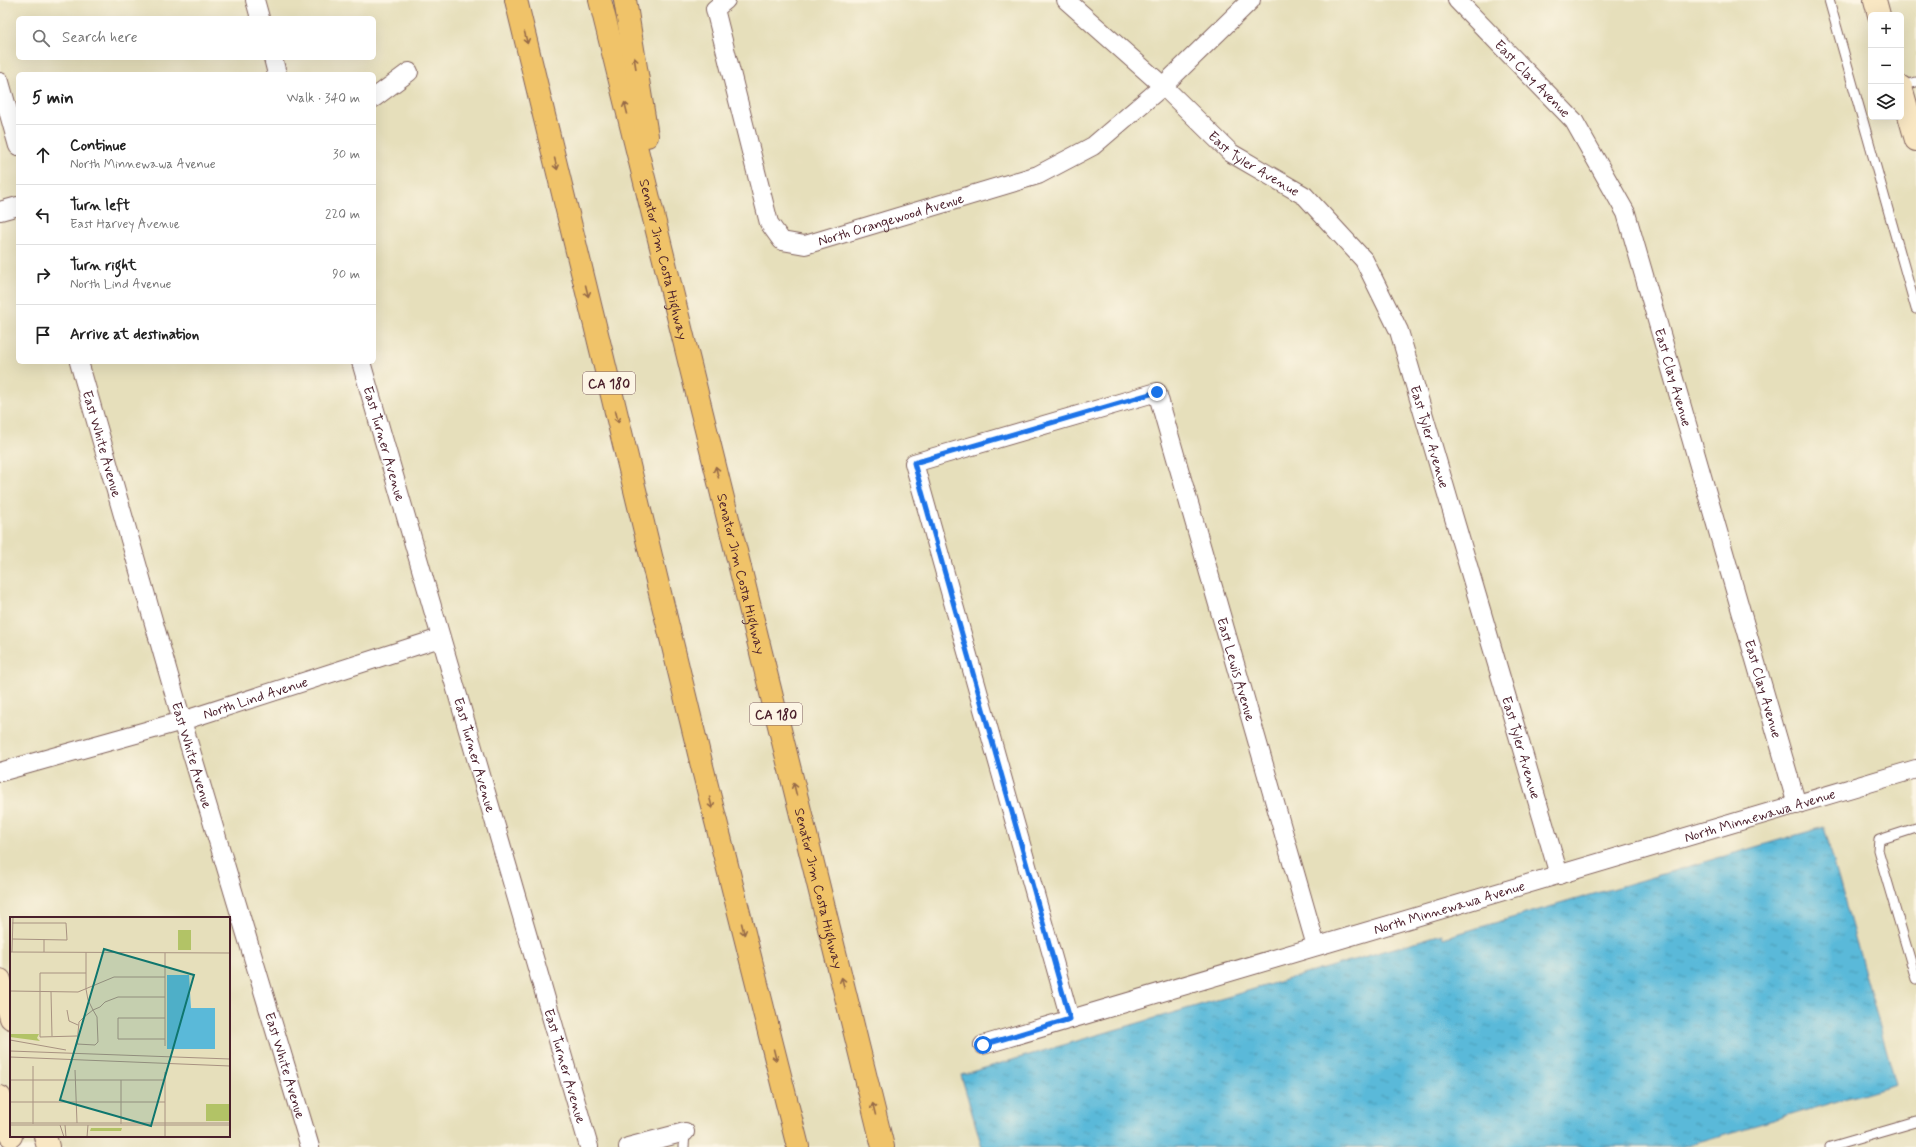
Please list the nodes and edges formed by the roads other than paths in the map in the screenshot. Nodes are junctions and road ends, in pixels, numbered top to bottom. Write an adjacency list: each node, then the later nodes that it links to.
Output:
1 (255, 0): 12 (street)
2 (516, 0): 54 (highway, CA 180, one-way to 54)
3 (600, 0): 26 (highway, Senator Jim Costa Highway / CA 180, one-way to 3)
4 (625, 0): 26 (highway, one-way to 4)
5 (1066, 0): 18 (street, East Tyler Avenue)
6 (1251, 0): 18 (street, North Orangewood Avenue)
7 (1457, 0): 34 (street, East Clay Avenue)
8 (1829, 0): 27 (lane)
9 (1875, 0): 11 (main road)
10 (721, 4): 18 (street, North Orangewood Avenue)
11 (1878, 12)
12 (259, 16)
13 (273, 60): 14 (street)
14 (276, 72)
15 (409, 72): 20 (street)
16 (0, 82): 22 (street)
17 (1916, 82): 19 (lane)
18 (1163, 86): 36 (street, East Tyler Avenue)
19 (1904, 86)
20 (376, 97)
21 (1904, 98): 23 (main road)
22 (16, 139)
23 (1916, 140)
24 (16, 207): 25 (street)
25 (0, 211)
26 (670, 282): 55 (highway, Senator Jim Costa Highway / CA 180, one-way to 26)
27 (1916, 309)
28 (80, 364): 31 (street, East White Avenue)
29 (362, 364): 30 (street, East Turner Avenue)
30 (440, 638): 31 (street, North Lind Avenue); 52 (street, East Turner Avenue)
31 (182, 721): 33 (street, North Lind Avenue); 51 (street, East White Avenue)
32 (1916, 769): 34 (street, North Minnewawa Avenue)
33 (0, 772)
34 (1797, 804): 36 (street, North Minnewawa Avenue)
35 (1916, 828): 38 (lane)
36 (1559, 875): 37 (street, North Minnewawa Avenue)
37 (1316, 946): 41 (street, North Minnewawa Avenue); 41 (street, East Lewis Avenue)
38 (1916, 979)
39 (0, 980): 40 (main road)
40 (10, 1015)
41 (1070, 1019): 42 (street, North Minnewawa Avenue)
42 (983, 1045)
43 (0, 1098): 45 (main road)
44 (1916, 1122): 56 (lane)
45 (10, 1133)
46 (11, 1137): 49 (main road)
47 (45, 1137): 50 (main road)
48 (684, 1140): 53 (street)
49 (14, 1147)
50 (48, 1147)
51 (310, 1147)
52 (589, 1147)
53 (628, 1147)
54 (798, 1147)
55 (883, 1147)
56 (1830, 1147)

